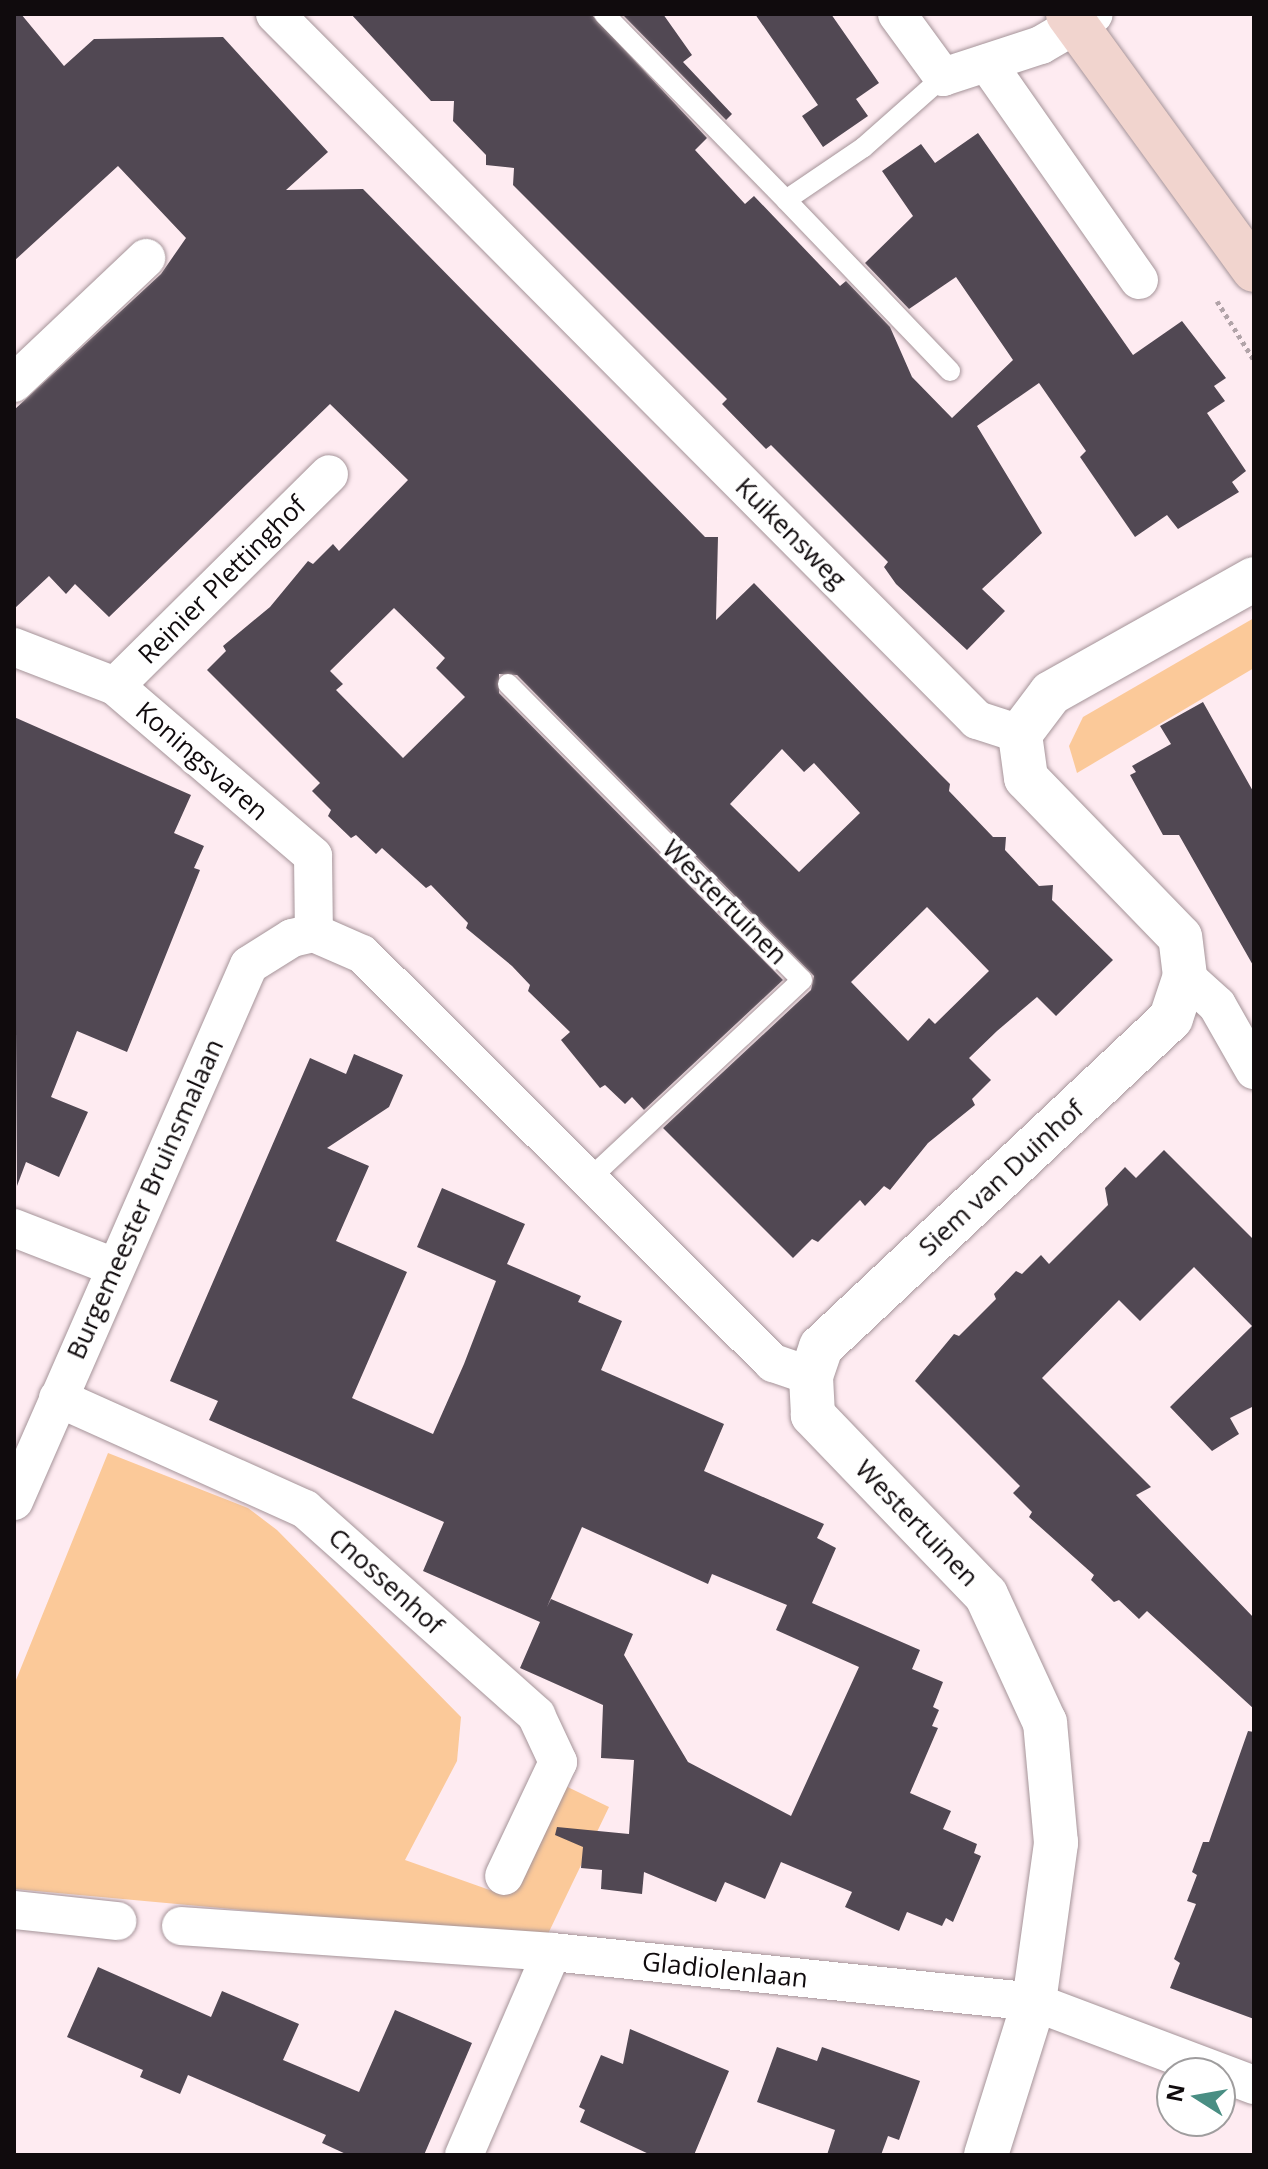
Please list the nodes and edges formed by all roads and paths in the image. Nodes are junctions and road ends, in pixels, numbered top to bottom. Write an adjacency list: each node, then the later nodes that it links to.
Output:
1 (275, 14): 18 (street, Kuikensweg)
2 (604, 14): 7 (lane)
3 (897, 14): 6 (street)
4 (1079, 18): 5 (street); 9 (main road)
5 (987, 63): 6 (street); 10 (street)
6 (943, 77): 7 (lane)
7 (786, 200): 11 (lane)
8 (146, 258): 12 (street)
9 (1251, 259)
10 (1139, 280)
11 (950, 371)
12 (14, 383)
13 (329, 474): 17 (street, Reinier Plettinghof)
14 (1254, 579): 18 (street)
15 (14, 647): 17 (street, Koningsvaren)
16 (508, 684): 22 (lane, Westertuinen)
17 (115, 686): 19 (street, Koningsvaren)
18 (1020, 734): 20 (street)
19 (314, 933): 22 (street); 24 (street, Burgemeester Bruinsmalaan)
20 (1185, 976): 21 (street); 25 (street, Siem van Duinhof)
21 (1254, 1070)
22 (587, 1181): 25 (street)
23 (14, 1228): 24 (street)
24 (112, 1266): 26 (street, Burgemeester Bruinsmalaan)
25 (811, 1376): 33 (street, Westertuinen)
26 (58, 1398): 27 (street, Burgemeester Bruinsmalaan); 28 (street, Cnossenhof)
27 (14, 1501)
28 (504, 1876)
29 (14, 1910): 30 (street)
30 (117, 1921)
31 (181, 1926): 32 (street, Gladiolenlaan)
32 (552, 1952): 33 (street, Gladiolenlaan); 35 (street)
33 (1034, 2002): 34 (street, Gladiolenlaan); 36 (street, Westertuinen)
34 (1254, 2085)
35 (464, 2155)
36 (986, 2155)

